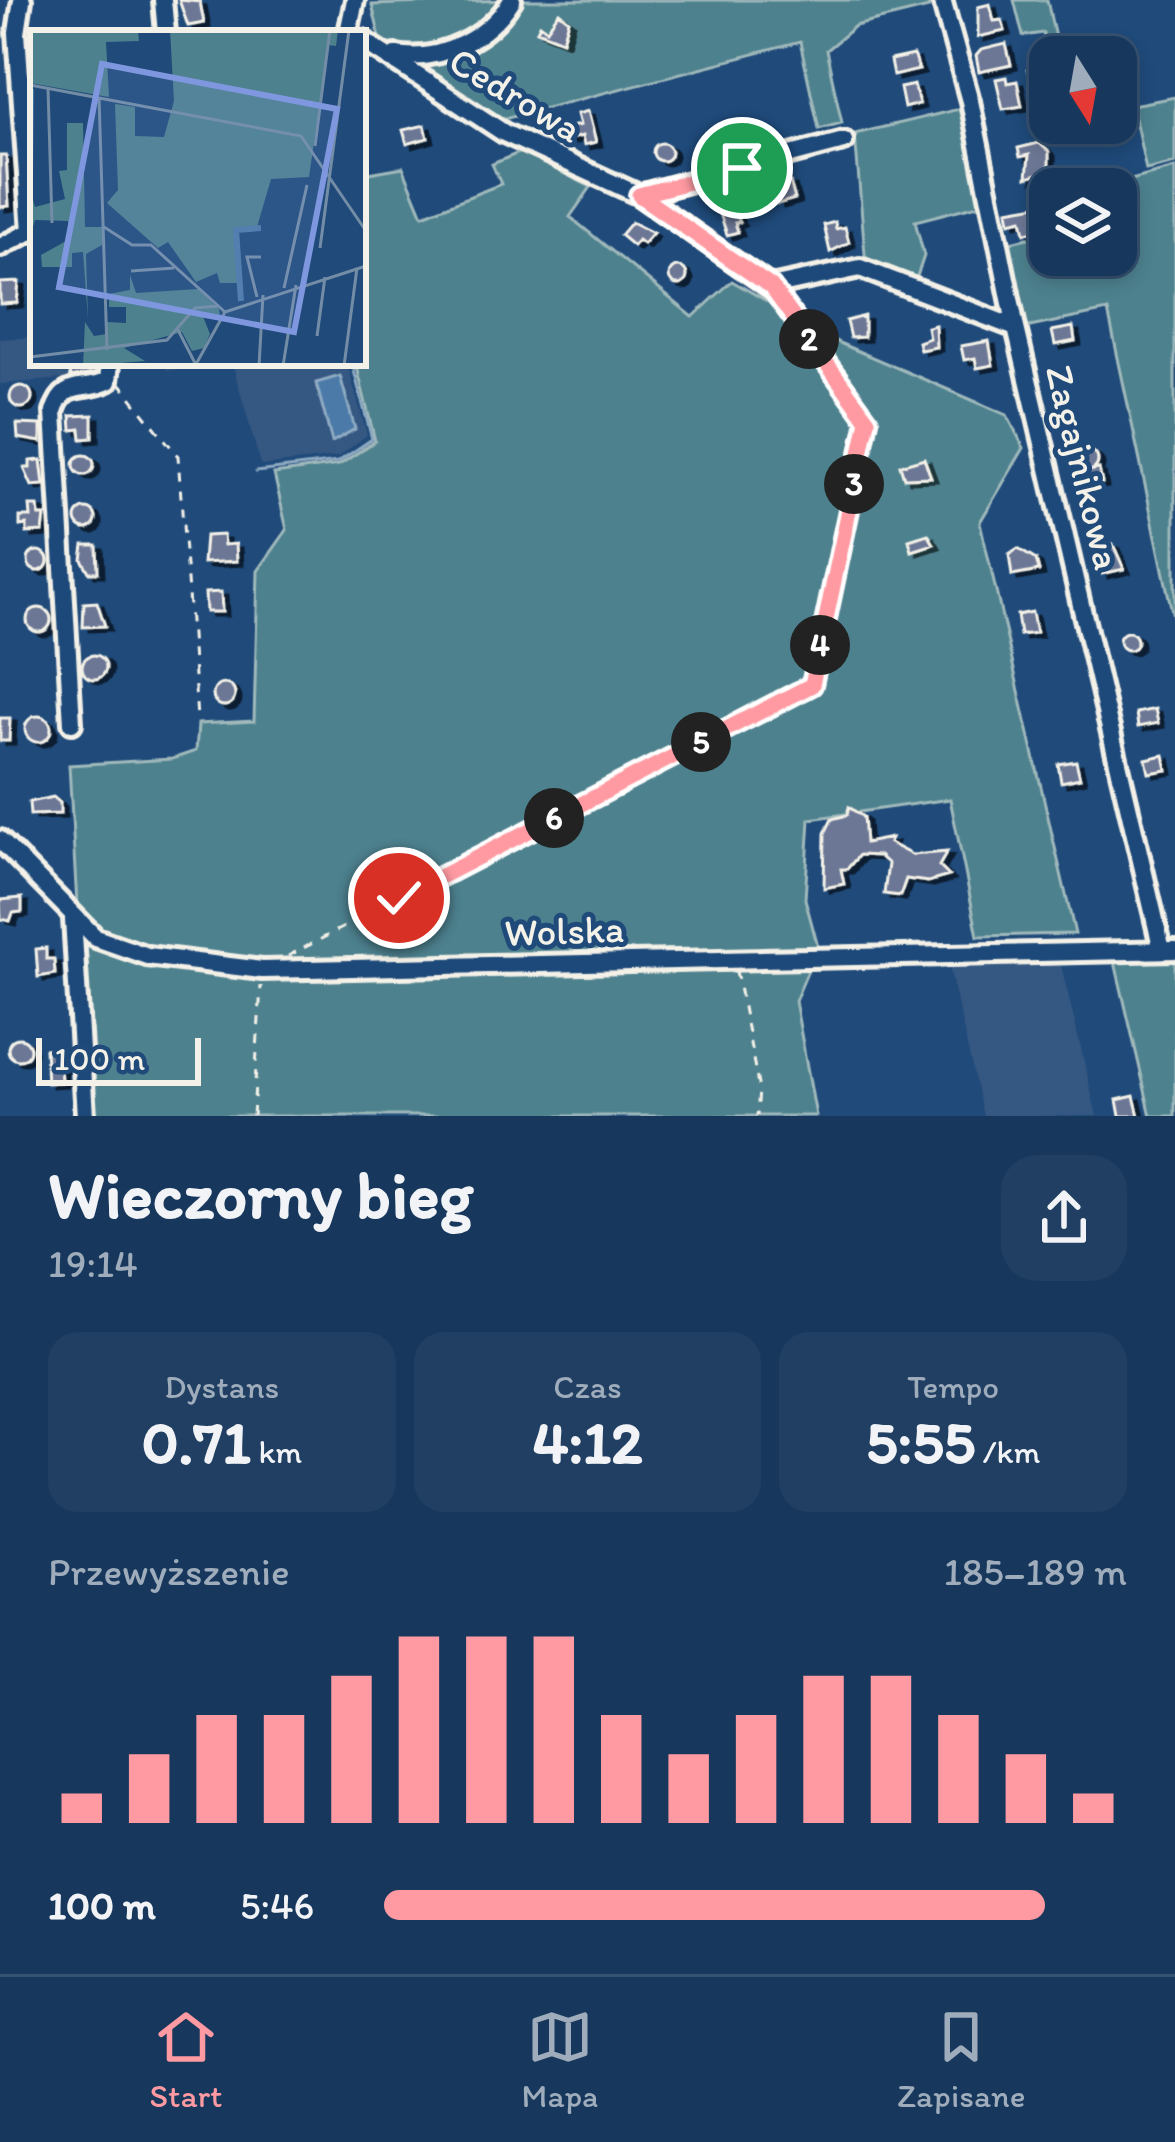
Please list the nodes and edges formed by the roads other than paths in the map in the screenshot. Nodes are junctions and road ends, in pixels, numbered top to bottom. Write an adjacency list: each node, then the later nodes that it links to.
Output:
1 (22, 0): 12 (street)
2 (163, 0): 6 (street)
3 (356, 0): 7 (street)
4 (512, 0): 9 (street)
5 (942, 0): 15 (street, Zagajnikowa)
6 (166, 30)
7 (350, 30)
8 (366, 42): 9 (street, Cedrowa)
9 (390, 54): 11 (street, Cedrowa)
10 (844, 141): 11 (street)
11 (639, 195): 15 (street, Cedrowa)
12 (30, 205)
13 (30, 232): 14 (street)
14 (0, 247)
15 (1016, 328): 20 (street, Zagajnikowa)
16 (110, 368): 17 (street)
17 (72, 723)
18 (0, 839): 19 (street, Wolska)
19 (73, 919): 20 (street, Wolska); 21 (street)
20 (1169, 950)
21 (85, 1116)

